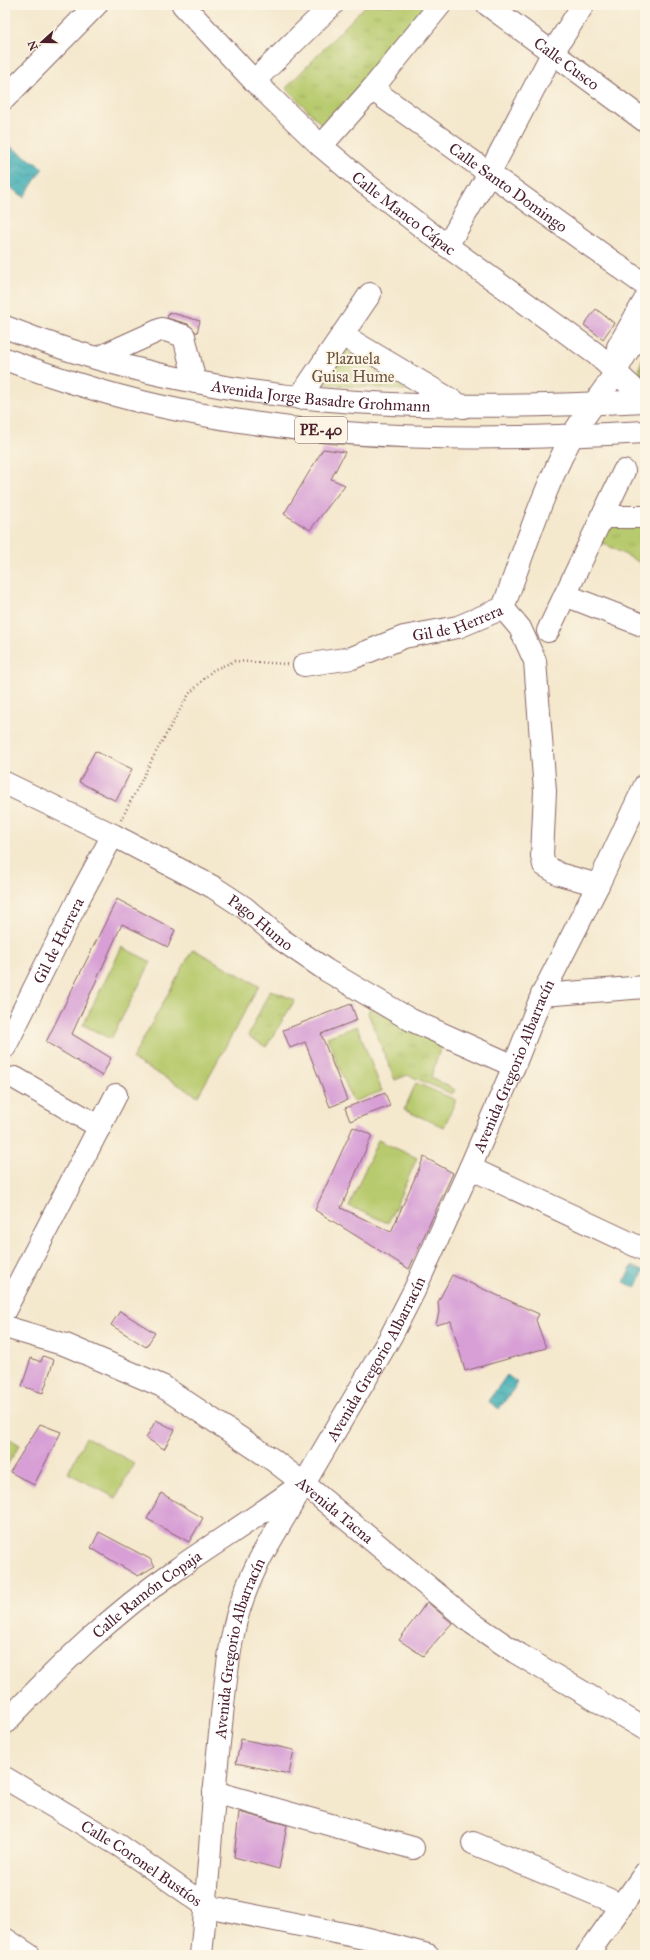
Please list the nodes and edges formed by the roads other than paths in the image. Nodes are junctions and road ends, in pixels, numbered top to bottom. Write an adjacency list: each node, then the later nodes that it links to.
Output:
1 (96, 5): 10 (main road)
2 (183, 5): 8 (main road, Calle Manco Cápac)
3 (332, 5): 8 (main road)
4 (440, 5): 9 (main road)
5 (488, 5): 7 (main road, Calle Cusco)
6 (583, 5): 7 (main road)
7 (553, 52): 11 (main road, Calle Cusco); 13 (main road)
8 (254, 81): 12 (main road, Calle Manco Cápac)
9 (372, 89): 12 (main road); 13 (main road, Calle Santo Domingo)
10 (5, 98)
11 (645, 121)
12 (321, 146): 14 (main road, Calle Manco Cápac)
13 (490, 172): 14 (main road); 15 (main road, Calle Santo Domingo)
14 (447, 246): 23 (main road, Calle Manco Cápac)
15 (645, 285)
16 (370, 294): 20 (main road)
17 (645, 300): 23 (main road)
18 (5, 327): 21 (main road, Avenida Jorge Basadre Grohmann / PE-40)
19 (645, 332): 23 (main road, Gil de Herrera)
20 (342, 335): 25 (main road); 28 (main road)
21 (98, 358): 24 (main road, Avenida Jorge Basadre Grohmann / PE-40); 24 (main road)
22 (5, 359): 29 (main road, Avenida Jorge Basadre Grohmann / PE-40)
23 (615, 370): 26 (main road, Calle Manco Cápac); 27 (main road, Gil de Herrera)
24 (195, 382): 25 (main road, Avenida Jorge Basadre Grohmann / PE-40); 29 (main road)
25 (299, 398): 28 (main road, Avenida Jorge Basadre Grohmann / PE-40)
26 (645, 400): 27 (main road, Avenida Jorge Basadre Grohmann / PE-40)
27 (592, 404): 28 (main road, Avenida Jorge Basadre Grohmann / PE-40); 31 (main road, Gil de Herrera)
28 (462, 407)
29 (189, 412): 31 (main road, Avenida Jorge Basadre Grohmann / PE-40)
30 (645, 432): 31 (main road, Avenida Jorge Basadre Grohmann / PE-40)
31 (572, 436): 36 (main road, Gil de Herrera)
32 (624, 471): 33 (main road)
33 (602, 517): 34 (main road); 35 (main road)
34 (645, 517)
35 (566, 595): 37 (main road); 38 (main road)
36 (502, 608): 39 (main road, Gil de Herrera); 43 (main road)
37 (644, 622)
38 (548, 631)
39 (304, 665)
40 (5, 783): 42 (main road, Pago Humo)
41 (645, 784): 43 (main road, Avenida Gregorio Albarracín)
42 (113, 835): 46 (main road, Gil de Herrera); 47 (main road, Pago Humo)
43 (598, 885): 45 (main road, Avenida Gregorio Albarracín)
44 (645, 987): 45 (main road)
45 (542, 994): 47 (main road, Avenida Gregorio Albarracín)
46 (5, 1047)
47 (514, 1066): 51 (main road, Avenida Gregorio Albarracín)
48 (15, 1078): 50 (main road)
49 (116, 1095): 50 (main road)
50 (100, 1127): 53 (main road)
51 (470, 1168): 52 (main road); 55 (main road, Avenida Gregorio Albarracín)
52 (645, 1250)
53 (5, 1310)
54 (5, 1328): 55 (main road, Avenida Tacna)
55 (304, 1483): 56 (main road, Calle Ramón Copaja); 57 (main road, Avenida Tacna); 59 (main road, Avenida Gregorio Albarracín)
56 (5, 1723)
57 (645, 1729)
58 (5, 1778): 64 (main road, Calle Coronel Bustíos)
59 (214, 1792): 61 (main road); 64 (main road, Avenida Gregorio Albarracín)
60 (473, 1843): 63 (main road)
61 (413, 1848)
62 (645, 1873): 63 (main road)
63 (622, 1905): 66 (main road)
64 (206, 1906): 68 (main road, Avenida Gregorio Albarracín); 69 (main road, Calle Coronel Bustíos)
65 (5, 1939): 67 (main road)
66 (596, 1952)
67 (28, 1955)
68 (201, 1955)
69 (428, 1955)

